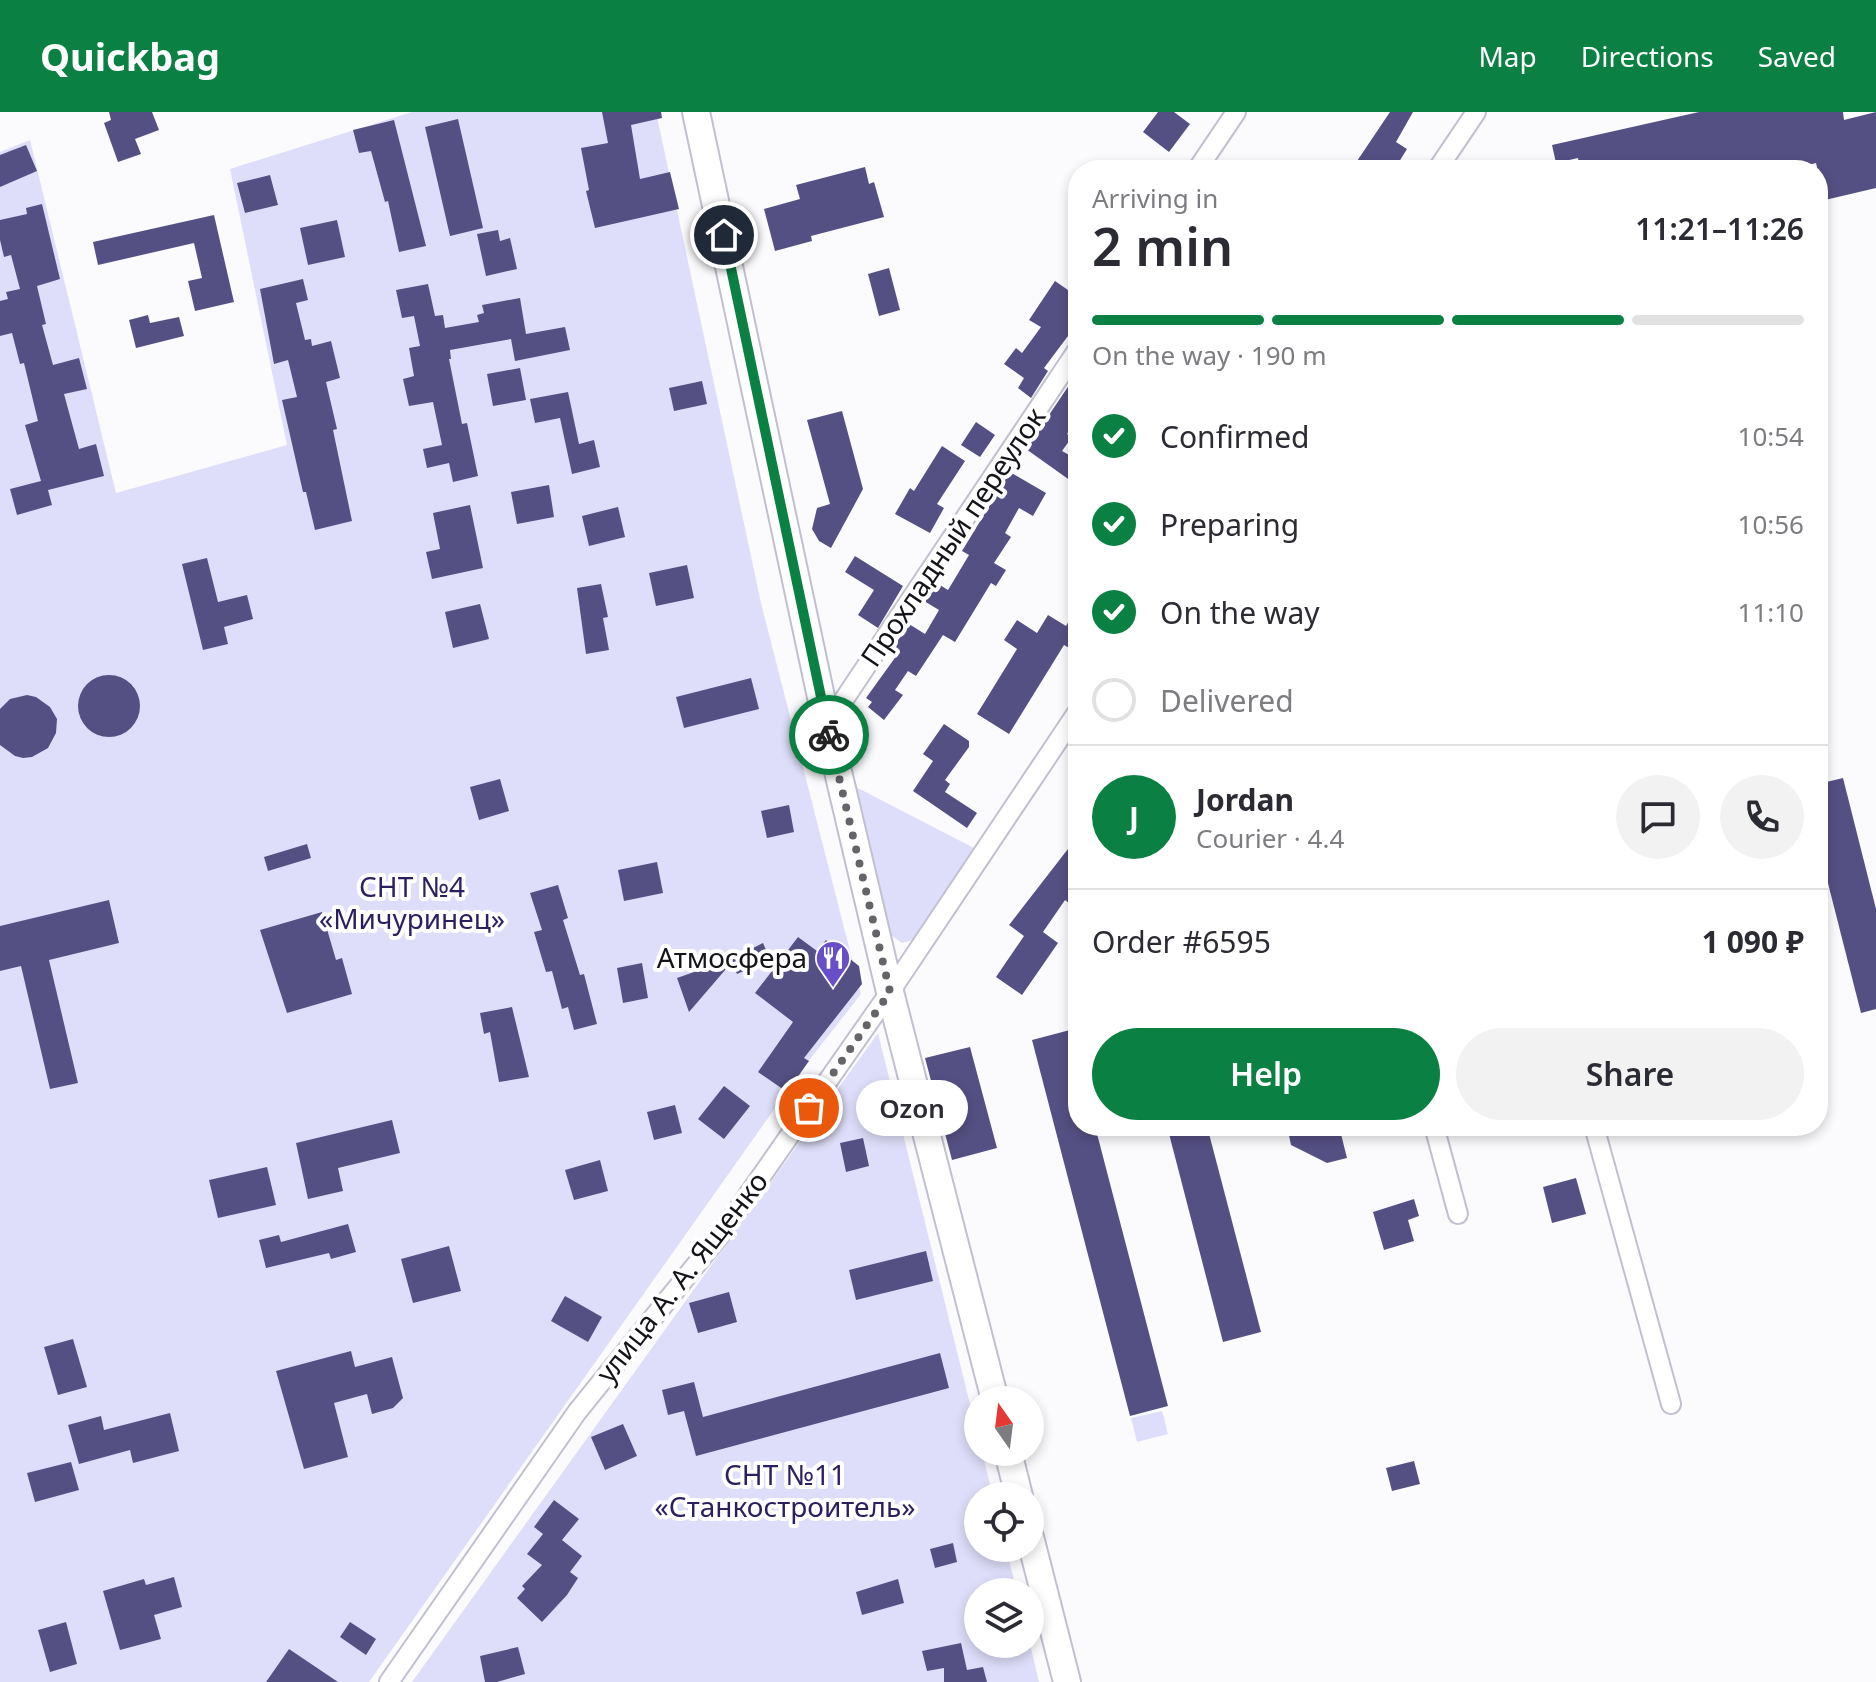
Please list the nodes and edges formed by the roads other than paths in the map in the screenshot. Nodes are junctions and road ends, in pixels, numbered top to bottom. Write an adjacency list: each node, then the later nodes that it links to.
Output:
1 (696, 112): 7 (main road)
2 (1236, 112): 4 (street)
3 (1476, 112): 5 (street)
4 (1204, 160)
5 (1444, 160)
6 (1068, 364): 7 (street, Прохладный переулок)
7 (827, 725): 9 (main road)
8 (1068, 726): 9 (street, улица А. А. Ященко)
9 (890, 992): 13 (main road); 16 (street, улица А. А. Ященко)
10 (1437, 1136): 12 (street)
11 (1597, 1136): 14 (street)
12 (1458, 1214)
13 (991, 1386)
14 (1671, 1404)
15 (1036, 1562): 17 (main road)
16 (389, 1682)
17 (1067, 1682)

